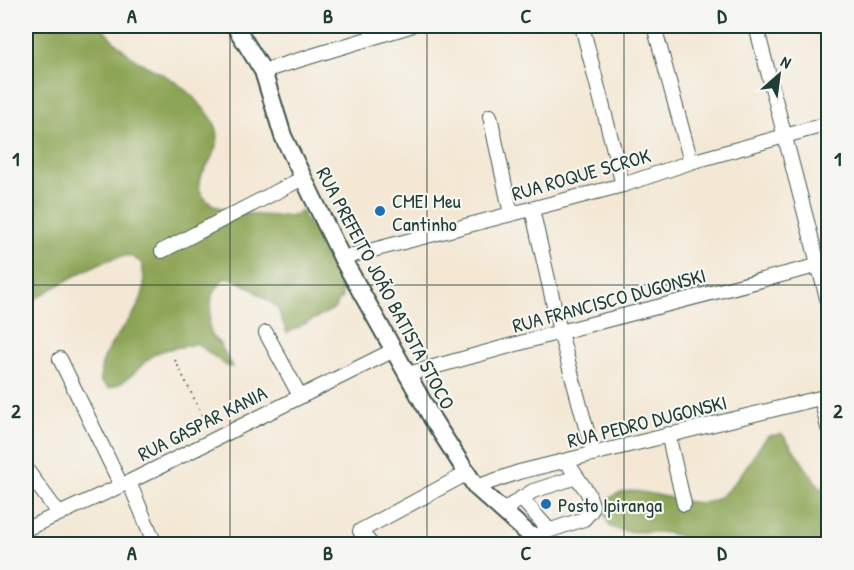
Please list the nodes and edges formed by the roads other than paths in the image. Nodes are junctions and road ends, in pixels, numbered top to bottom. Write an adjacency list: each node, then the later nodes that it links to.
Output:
1 (235, 26): 7 (main road, RUA PREFEITO JOÃO BATISTA STOCO)
2 (410, 26): 6 (street)
3 (582, 26): 13 (street)
4 (654, 26): 11 (street)
5 (756, 26): 10 (street)
6 (364, 32): 7 (street)
7 (263, 70): 12 (main road, RUA PREFEITO JOÃO BATISTA STOCO)
8 (490, 116): 15 (street)
9 (828, 124): 10 (street, RUA ROQUE SCROK)
10 (786, 135): 11 (street, RUA ROQUE SCROK); 18 (street)
11 (691, 162): 13 (street, RUA ROQUE SCROK)
12 (303, 178): 16 (street); 17 (main road, RUA PREFEITO JOÃO BATISTA STOCO)
13 (623, 184): 14 (street, RUA ROQUE SCROK)
14 (532, 209): 15 (street, RUA ROQUE SCROK); 20 (street)
15 (511, 214): 17 (street, RUA ROQUE SCROK)
16 (162, 251)
17 (342, 258): 22 (main road, RUA PREFEITO JOÃO BATISTA STOCO)
18 (820, 265): 19 (street); 20 (street, RUA FRANCISCO DUGONSKI)
19 (828, 302)
20 (560, 332): 24 (street, RUA FRANCISCO DUGONSKI); 29 (street)
21 (267, 333): 25 (street)
22 (394, 350): 24 (main road, RUA PREFEITO JOÃO BATISTA STOCO); 25 (street, RUA GASPAR KANIA)
23 (60, 359): 35 (street)
24 (408, 374): 34 (main road, RUA PREFEITO JOÃO BATISTA STOCO)
25 (300, 396): 35 (street, RUA GASPAR KANIA)
26 (824, 397): 27 (street); 28 (street, RUA PEDRO DUGONSKI)
27 (828, 428)
28 (668, 434): 29 (street, RUA PEDRO DUGONSKI); 37 (street)
29 (593, 453): 30 (street, RUA PEDRO DUGONSKI)
30 (566, 461): 32 (street, RUA PEDRO DUGONSKI); 33 (street)
31 (26, 469): 39 (street)
32 (519, 472): 34 (street, RUA PEDRO DUGONSKI); 36 (street)
33 (577, 477): 36 (street); 41 (street)
34 (471, 481): 38 (main road, RUA PREFEITO JOÃO BATISTA STOCO); 43 (street, RUA PEDRO DUGONSKI)
35 (125, 483): 39 (street, RUA GASPAR KANIA); 42 (street)
36 (527, 495): 38 (street); 41 (street)
37 (684, 504)
38 (502, 511): 41 (main road, RUA PREFEITO JOÃO BATISTA STOCO)
39 (58, 514): 40 (street, RUA GASPAR KANIA)
40 (26, 529)
41 (540, 537)
42 (155, 544)
43 (372, 544)

